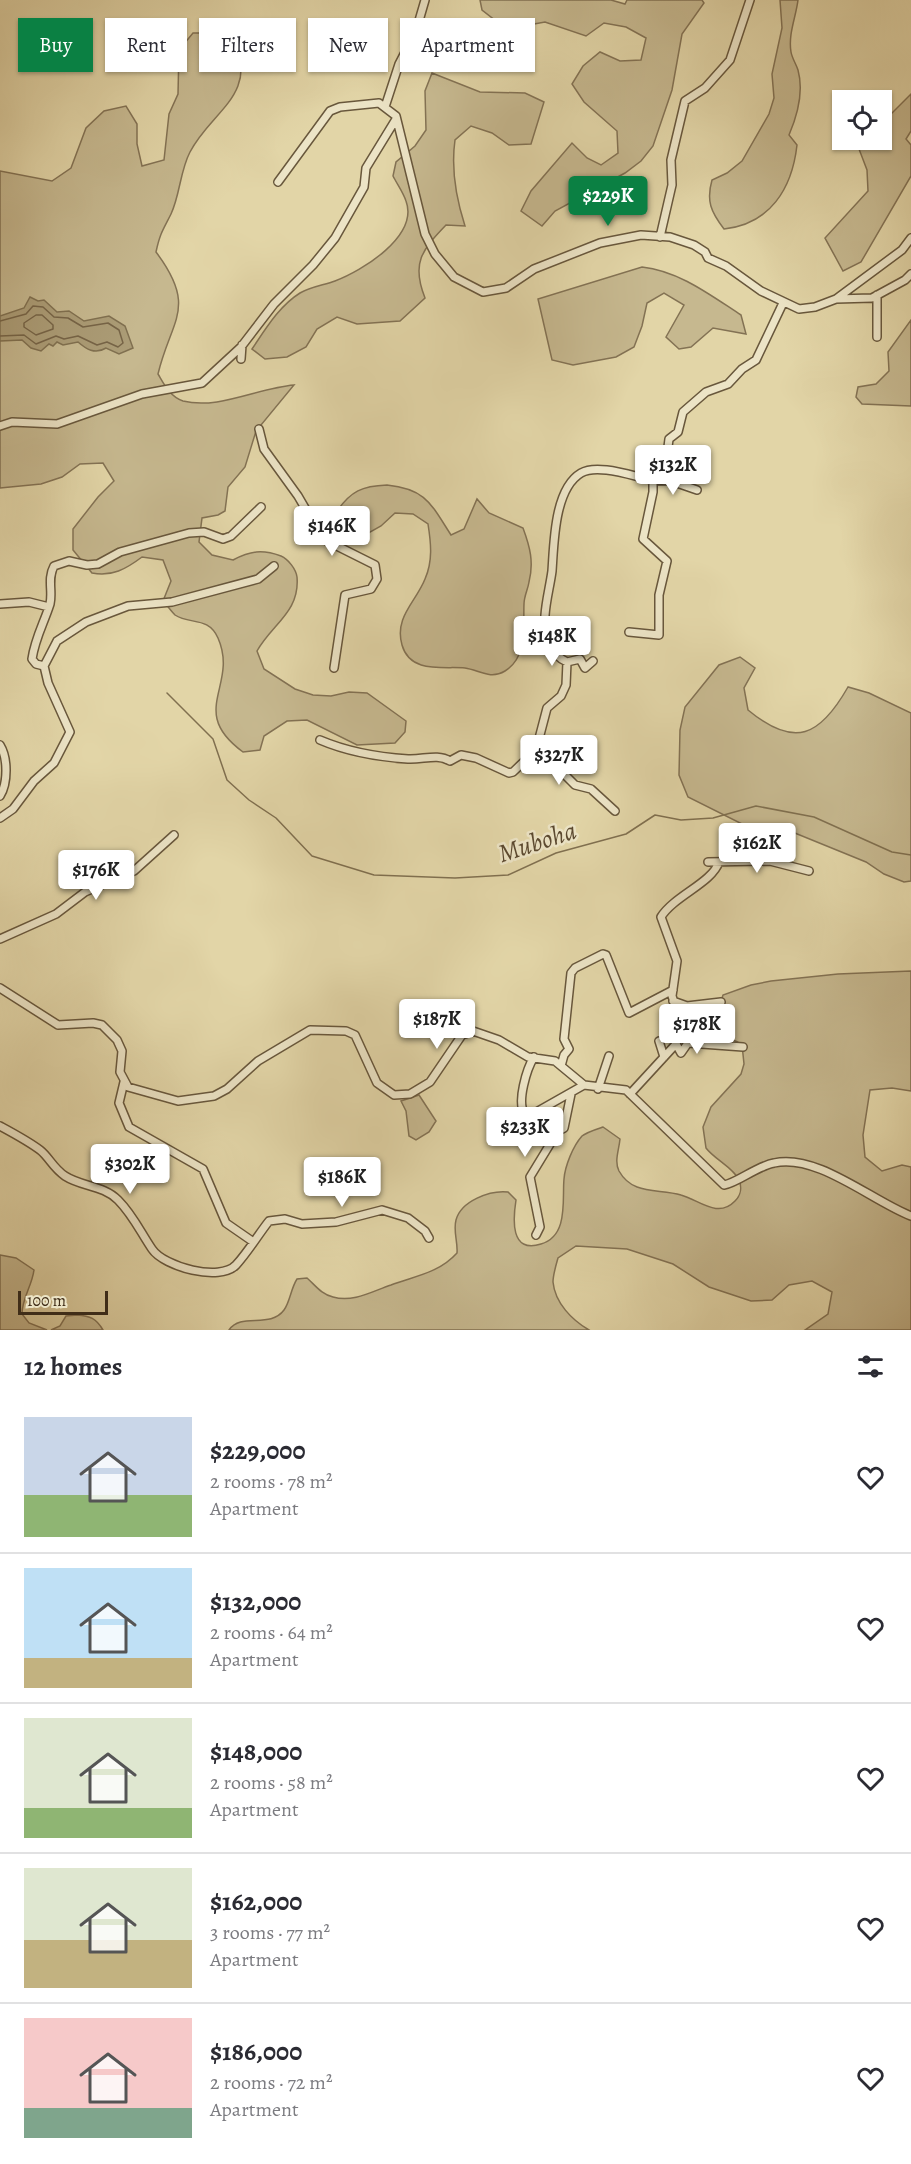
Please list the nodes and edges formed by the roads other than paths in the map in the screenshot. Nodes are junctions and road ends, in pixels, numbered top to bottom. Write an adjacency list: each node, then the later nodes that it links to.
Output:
1 (424, 0): 3 (street)
2 (750, 0): 6 (street)
3 (385, 107): 4 (street); 5 (street)
4 (396, 119): 6 (street); 13 (street)
5 (278, 182)
6 (660, 237): 11 (street)
7 (911, 238): 10 (street)
8 (911, 274): 9 (street)
9 (877, 295): 10 (street); 12 (street)
10 (836, 299): 11 (street)
11 (783, 303): 17 (street)
12 (877, 338)
13 (242, 345): 14 (street); 15 (street)
14 (241, 358)
15 (0, 426)
16 (259, 429): 27 (street)
17 (653, 480): 18 (street); 23 (street); 25 (street)
18 (697, 490)
19 (261, 507): 22 (street)
20 (274, 566): 26 (street)
21 (0, 604): 22 (street)
22 (49, 607): 26 (street)
23 (629, 632)
24 (593, 661): 25 (street)
25 (567, 663): 28 (street)
26 (44, 666): 33 (street)
27 (334, 668)
28 (537, 739): 29 (street); 32 (street)
29 (320, 740)
30 (0, 745): 31 (street)
31 (0, 796)
32 (615, 811)
33 (0, 818)
34 (174, 836): 38 (street)
35 (708, 862): 36 (street)
36 (719, 862): 37 (street); 40 (street)
37 (809, 871)
38 (0, 939)
39 (0, 988): 50 (street)
40 (673, 990): 41 (street); 49 (street)
41 (673, 1001): 42 (street); 44 (street)
42 (721, 1002)
43 (659, 1041): 47 (street)
44 (676, 1044): 45 (street); 47 (street)
45 (743, 1047)
46 (609, 1056): 52 (street)
47 (664, 1056): 54 (street)
48 (534, 1057): 49 (street); 50 (street); 53 (street)
49 (561, 1066): 51 (street)
50 (124, 1082): 59 (street)
51 (584, 1085): 52 (street); 53 (street)
52 (598, 1089): 54 (street)
53 (571, 1094): 57 (street)
54 (630, 1094): 56 (street)
55 (0, 1126): 59 (street)
56 (911, 1216)
57 (536, 1235)
58 (429, 1238): 59 (street)
59 (252, 1241)

